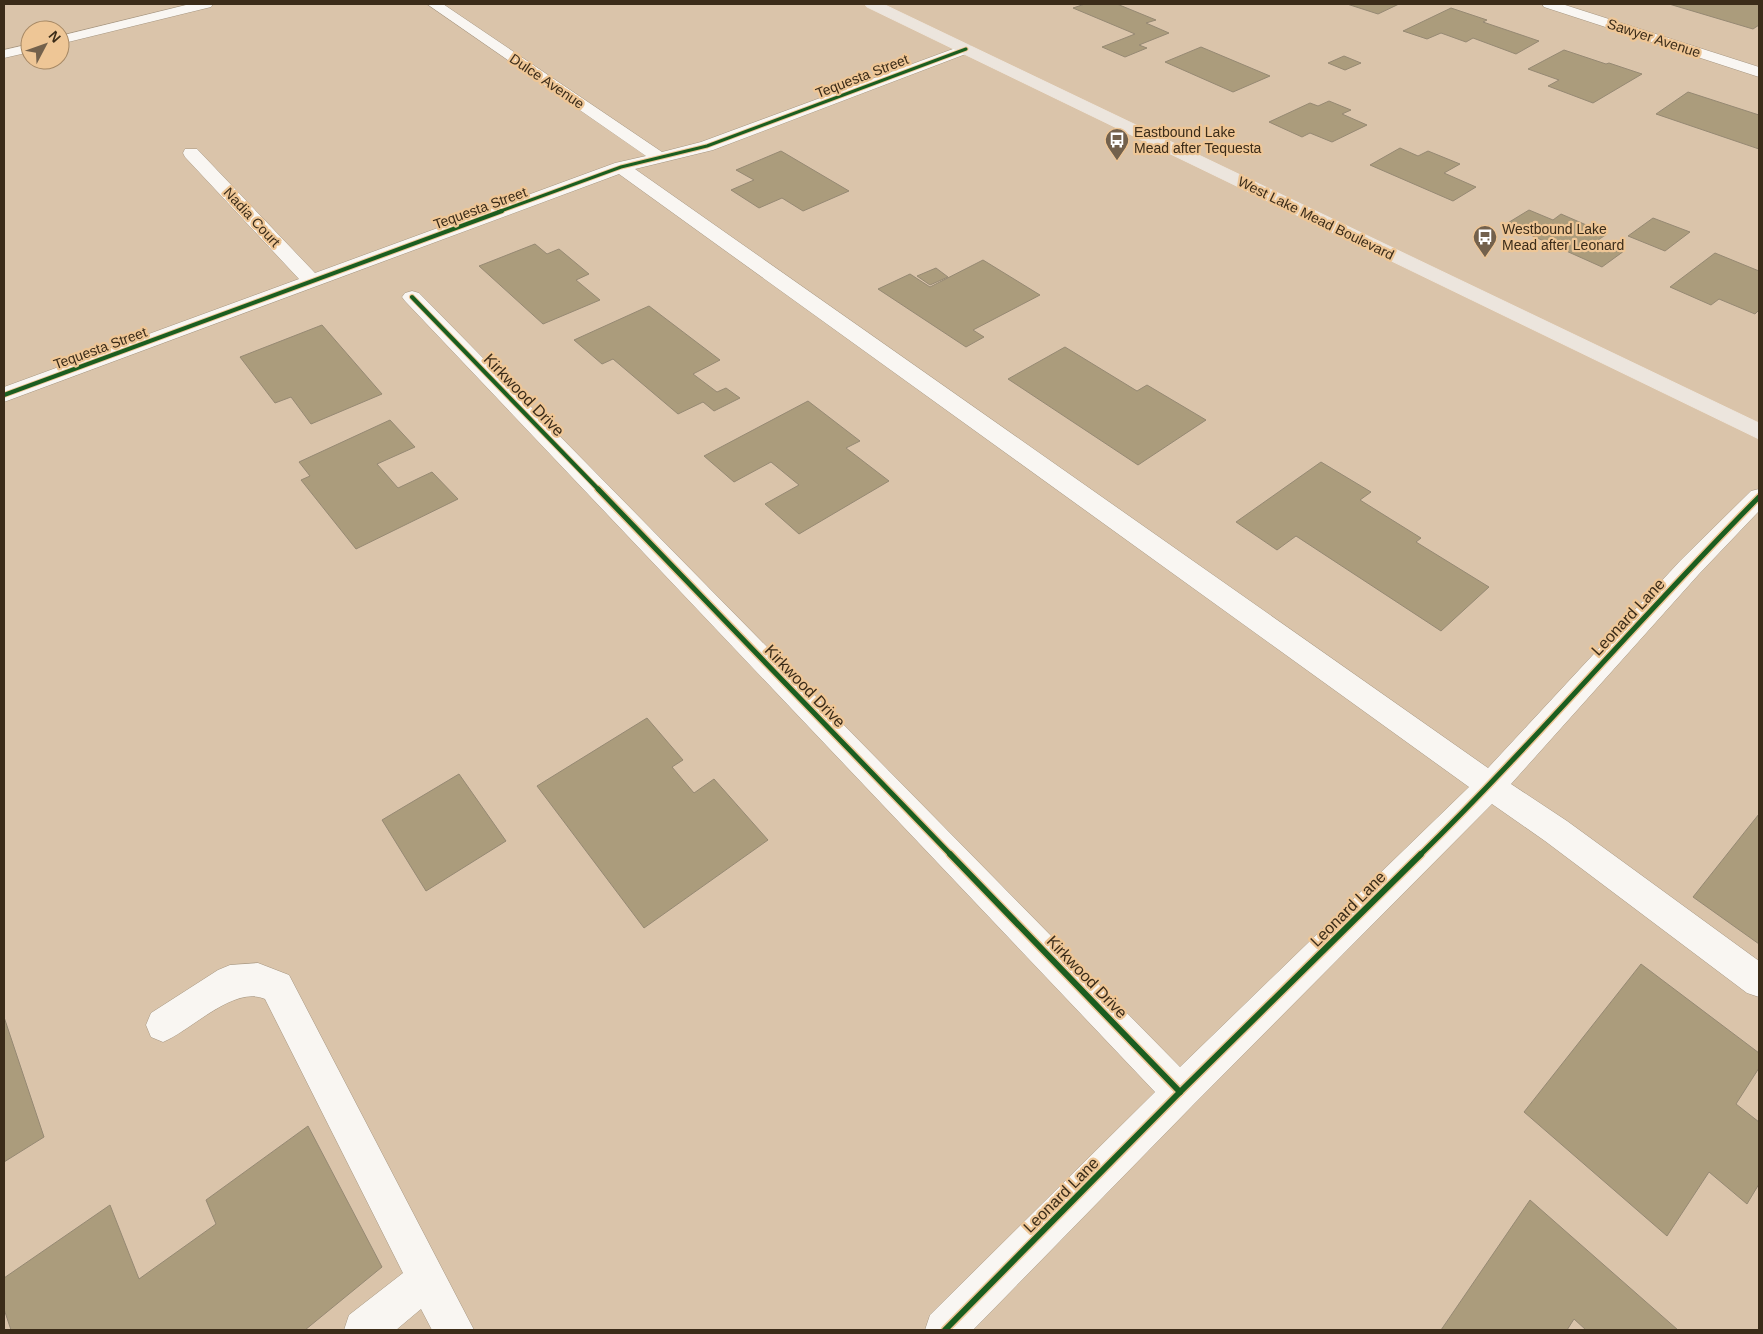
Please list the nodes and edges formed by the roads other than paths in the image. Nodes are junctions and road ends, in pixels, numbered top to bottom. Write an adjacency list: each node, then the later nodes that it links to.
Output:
1 (206, 4): 5 (street)
2 (434, 4): 11 (street, Dulce Avenue)
3 (872, 4): 6 (main road, West Lake Mead Boulevard)
4 (1549, 4): 9 (street, Sawyer Avenue)
5 (70, 38)
6 (966, 49): 11 (street, Tequesta Street); 16 (main road, West Lake Mead Boulevard)
7 (20, 50): 8 (street)
8 (4, 54)
9 (1759, 72)
10 (191, 153): 13 (street, Nadia Court)
11 (660, 158): 12 (street, Tequesta Street)
12 (621, 167): 13 (street, Tequesta Street); 18 (street)
13 (312, 282): 15 (street, Tequesta Street)
14 (412, 297): 21 (street, Kirkwood Drive)
15 (4, 395)
16 (1759, 432)
17 (1759, 497): 18 (street, Leonard Lane)
18 (1490, 786): 19 (street); 21 (street, Leonard Lane)
19 (1759, 981)
20 (162, 1025): 22 (street)
21 (1180, 1092): 25 (street, Leonard Lane)
22 (426, 1279): 23 (street); 24 (street)
23 (364, 1330)
24 (454, 1330)
25 (945, 1330)

